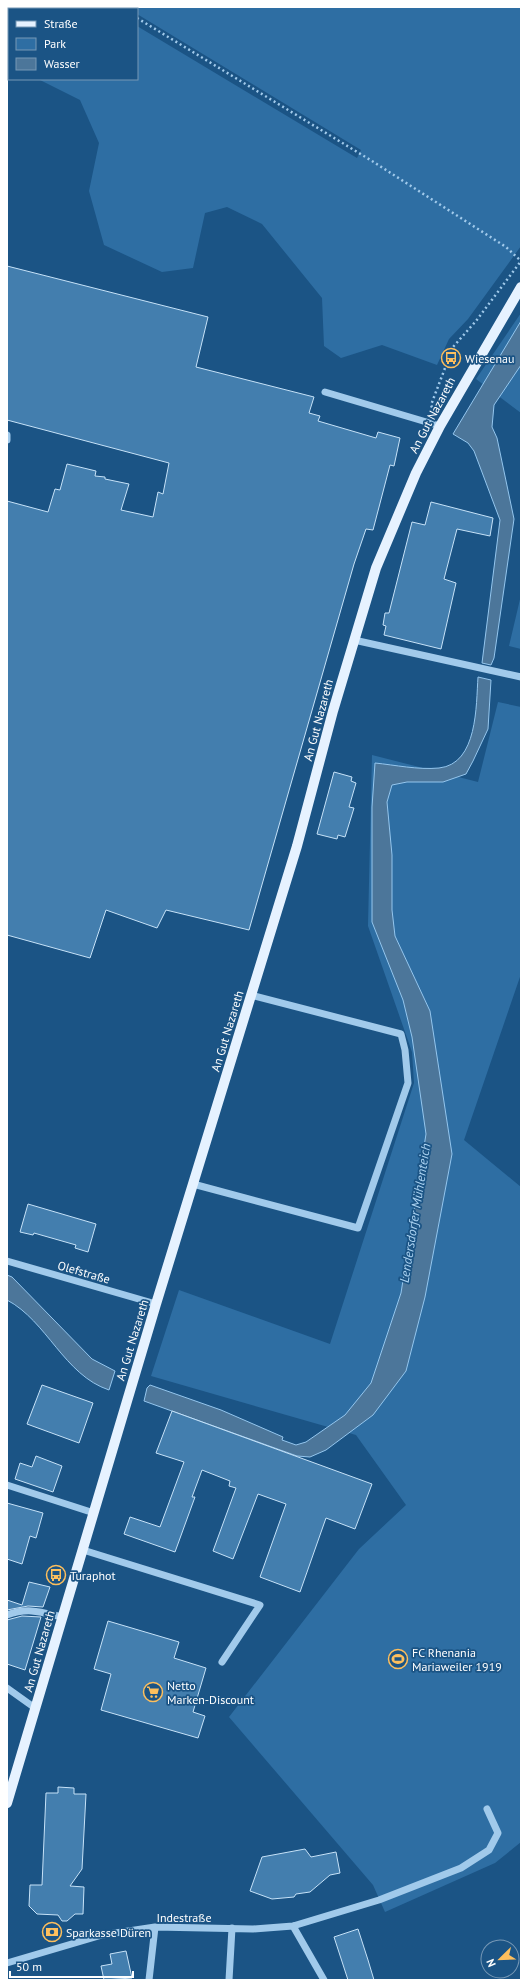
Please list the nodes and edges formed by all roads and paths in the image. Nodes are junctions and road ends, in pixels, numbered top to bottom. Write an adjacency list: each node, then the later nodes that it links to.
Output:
1 (138, 19): 2 (path)
2 (521, 261): 5 (path)
3 (521, 287): 5 (main road, An Gut Nazareth)
4 (325, 392): 5 (street)
5 (440, 426): 8 (main road, An Gut Nazareth)
6 (7, 435): 7 (street)
7 (7, 440)
8 (354, 640): 9 (street); 10 (main road, An Gut Nazareth)
9 (521, 677)
10 (251, 995): 11 (main road, An Gut Nazareth); 11 (street)
11 (193, 1184): 13 (main road, An Gut Nazareth)
12 (7, 1261): 13 (street, Olefstraße)
13 (156, 1304): 15 (main road, An Gut Nazareth)
14 (7, 1485): 15 (street)
15 (94, 1513): 16 (main road, An Gut Nazareth)
16 (83, 1550): 18 (main road, An Gut Nazareth); 19 (street)
17 (7, 1615): 18 (street)
18 (62, 1616): 21 (main road, An Gut Nazareth)
19 (222, 1662)
20 (7, 1688): 21 (street)
21 (35, 1708): 22 (main road, An Gut Nazareth)
22 (7, 1803)
23 (487, 1809): 24 (street, Indestraße)
24 (293, 1926): 26 (street, Indestraße); 30 (street)
25 (155, 1927): 26 (street, Indestraße); 27 (street, Indestraße); 28 (street)
26 (232, 1928): 29 (street)
27 (7, 1963)
28 (149, 1980)
29 (229, 1980)
30 (324, 1980)

